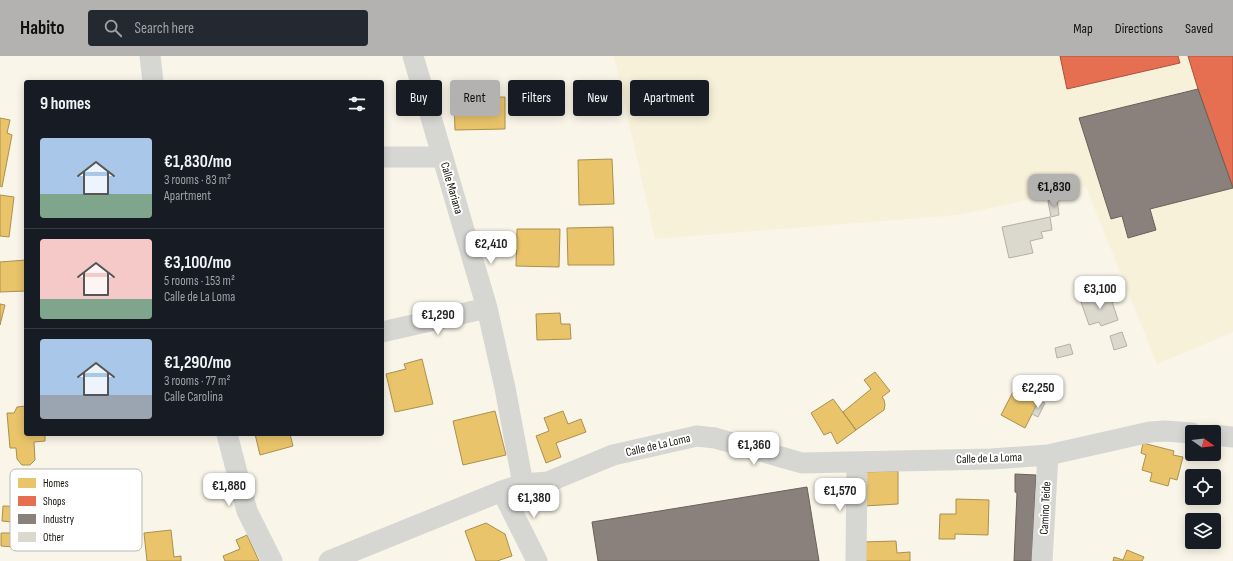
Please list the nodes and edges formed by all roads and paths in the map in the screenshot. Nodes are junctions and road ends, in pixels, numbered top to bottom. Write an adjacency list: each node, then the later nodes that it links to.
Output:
1 (150, 56): 3 (street)
2 (413, 56): 5 (street, Calle Mariana)
3 (153, 80)
4 (384, 157): 5 (street)
5 (443, 157): 6 (street, Calle Mariana)
6 (486, 308): 7 (street); 14 (street, Calle Mariana)
7 (384, 332)
8 (1185, 432): 12 (street, Calle de La Loma)
9 (228, 436): 16 (street)
10 (1221, 436): 11 (street)
11 (1233, 437)
12 (1048, 455): 13 (street, Calle de La Loma); 20 (street, Camino Teide)
13 (857, 463): 14 (street, Calle de La Loma); 19 (street)
14 (523, 484): 15 (street, Calle de La Loma)
15 (502, 491): 17 (street, Calle de La Loma); 18 (street)
16 (272, 561)
17 (329, 561)
18 (537, 561)
19 (856, 561)
20 (1042, 561)

